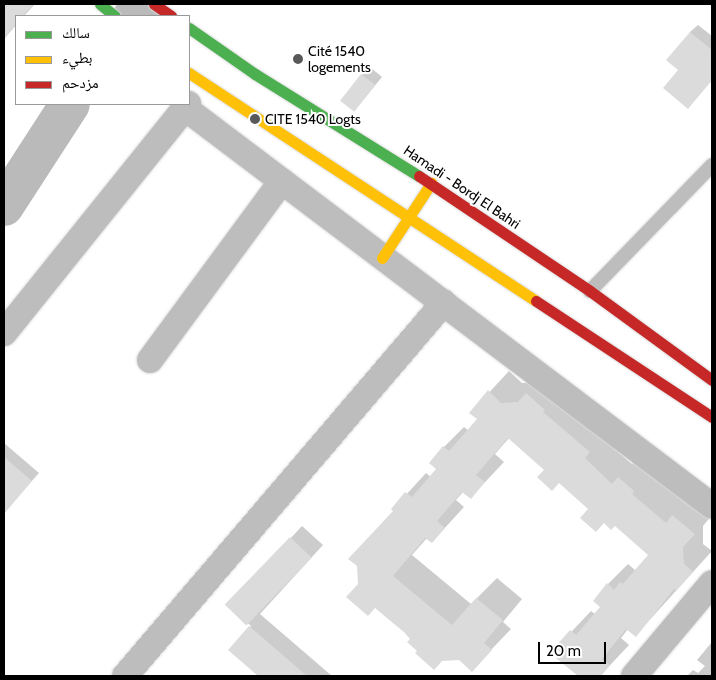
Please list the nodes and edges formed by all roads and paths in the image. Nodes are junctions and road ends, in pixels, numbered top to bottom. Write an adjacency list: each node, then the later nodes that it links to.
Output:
1 (100, 4): 3 (highway)
2 (154, 4): 4 (highway)
3 (115, 15)
4 (170, 15)
5 (190, 29): 10 (highway, Hamadi - Bordj El Bahri)
6 (191, 94): 9 (street); 11 (highway)
7 (182, 105): 15 (street)
8 (712, 165): 13 (lane)
9 (282, 181): 12 (street); 16 (street)
10 (431, 183): 11 (highway); 13 (highway, Hamadi - Bordj El Bahri)
11 (410, 216): 12 (highway); 18 (highway)
12 (382, 258): 14 (street)
13 (590, 291): 17 (highway, Hamadi - Bordj El Bahri)
14 (444, 303): 19 (street); 21 (street)
15 (4, 333)
16 (150, 360)
17 (712, 380)
18 (712, 417)
19 (712, 506)
20 (712, 583): 22 (street)
21 (124, 676)
22 (634, 676)

